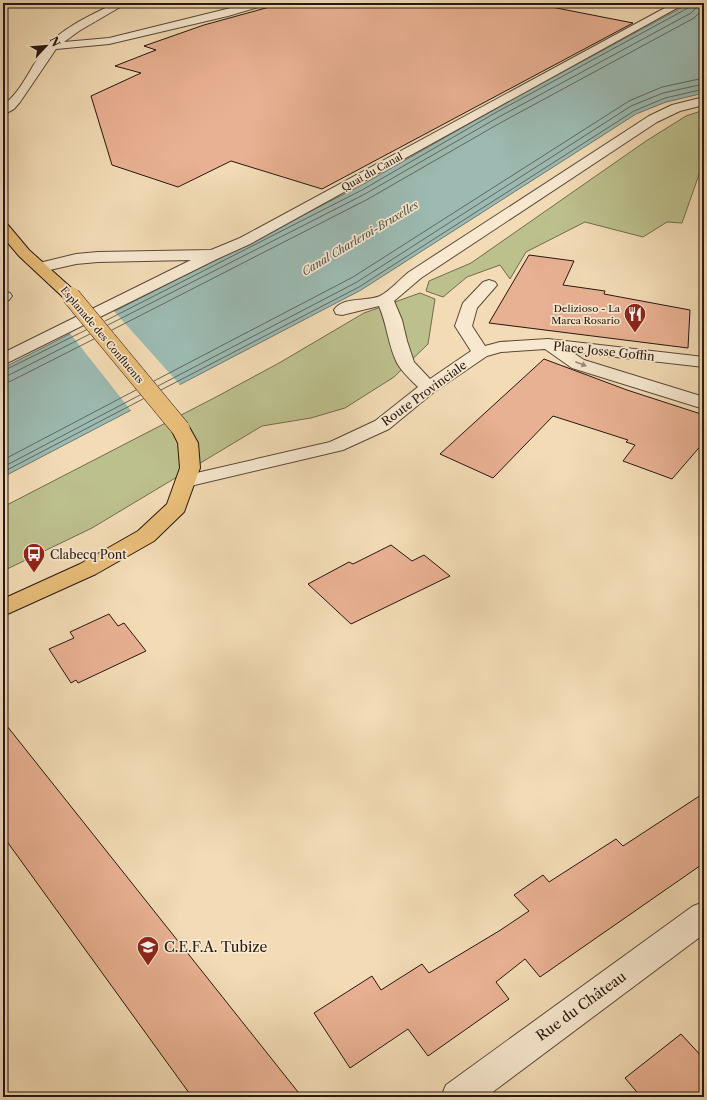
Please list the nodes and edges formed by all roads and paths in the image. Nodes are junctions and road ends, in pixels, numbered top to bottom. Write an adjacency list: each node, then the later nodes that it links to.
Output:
1 (122, 3): 4 (street)
2 (262, 3): 4 (street)
3 (681, 3): 8 (street, Quai du Canal)
4 (53, 46): 6 (street)
5 (704, 101): 11 (street)
6 (3, 111)
7 (3, 228): 9 (main road, Esplanade des Confluents)
8 (214, 255): 9 (street, Quai du Canal); 15 (street)
9 (41, 267): 19 (main road, Esplanade des Confluents, bridge)
10 (489, 285): 14 (street)
11 (385, 300): 12 (street); 17 (street)
12 (342, 310)
13 (548, 344): 14 (street, Route Provinciale); 16 (street, Place Josse Goffin); 18 (street, Place Josse Goffin, one-way to 18)
14 (481, 352): 17 (street, Route Provinciale)
15 (3, 360)
16 (704, 362)
17 (428, 388): 19 (street, Route Provinciale)
18 (704, 403)
19 (186, 481): 20 (main road)
20 (3, 608)
21 (704, 916): 22 (street, Rue du Château)
22 (458, 1097)

